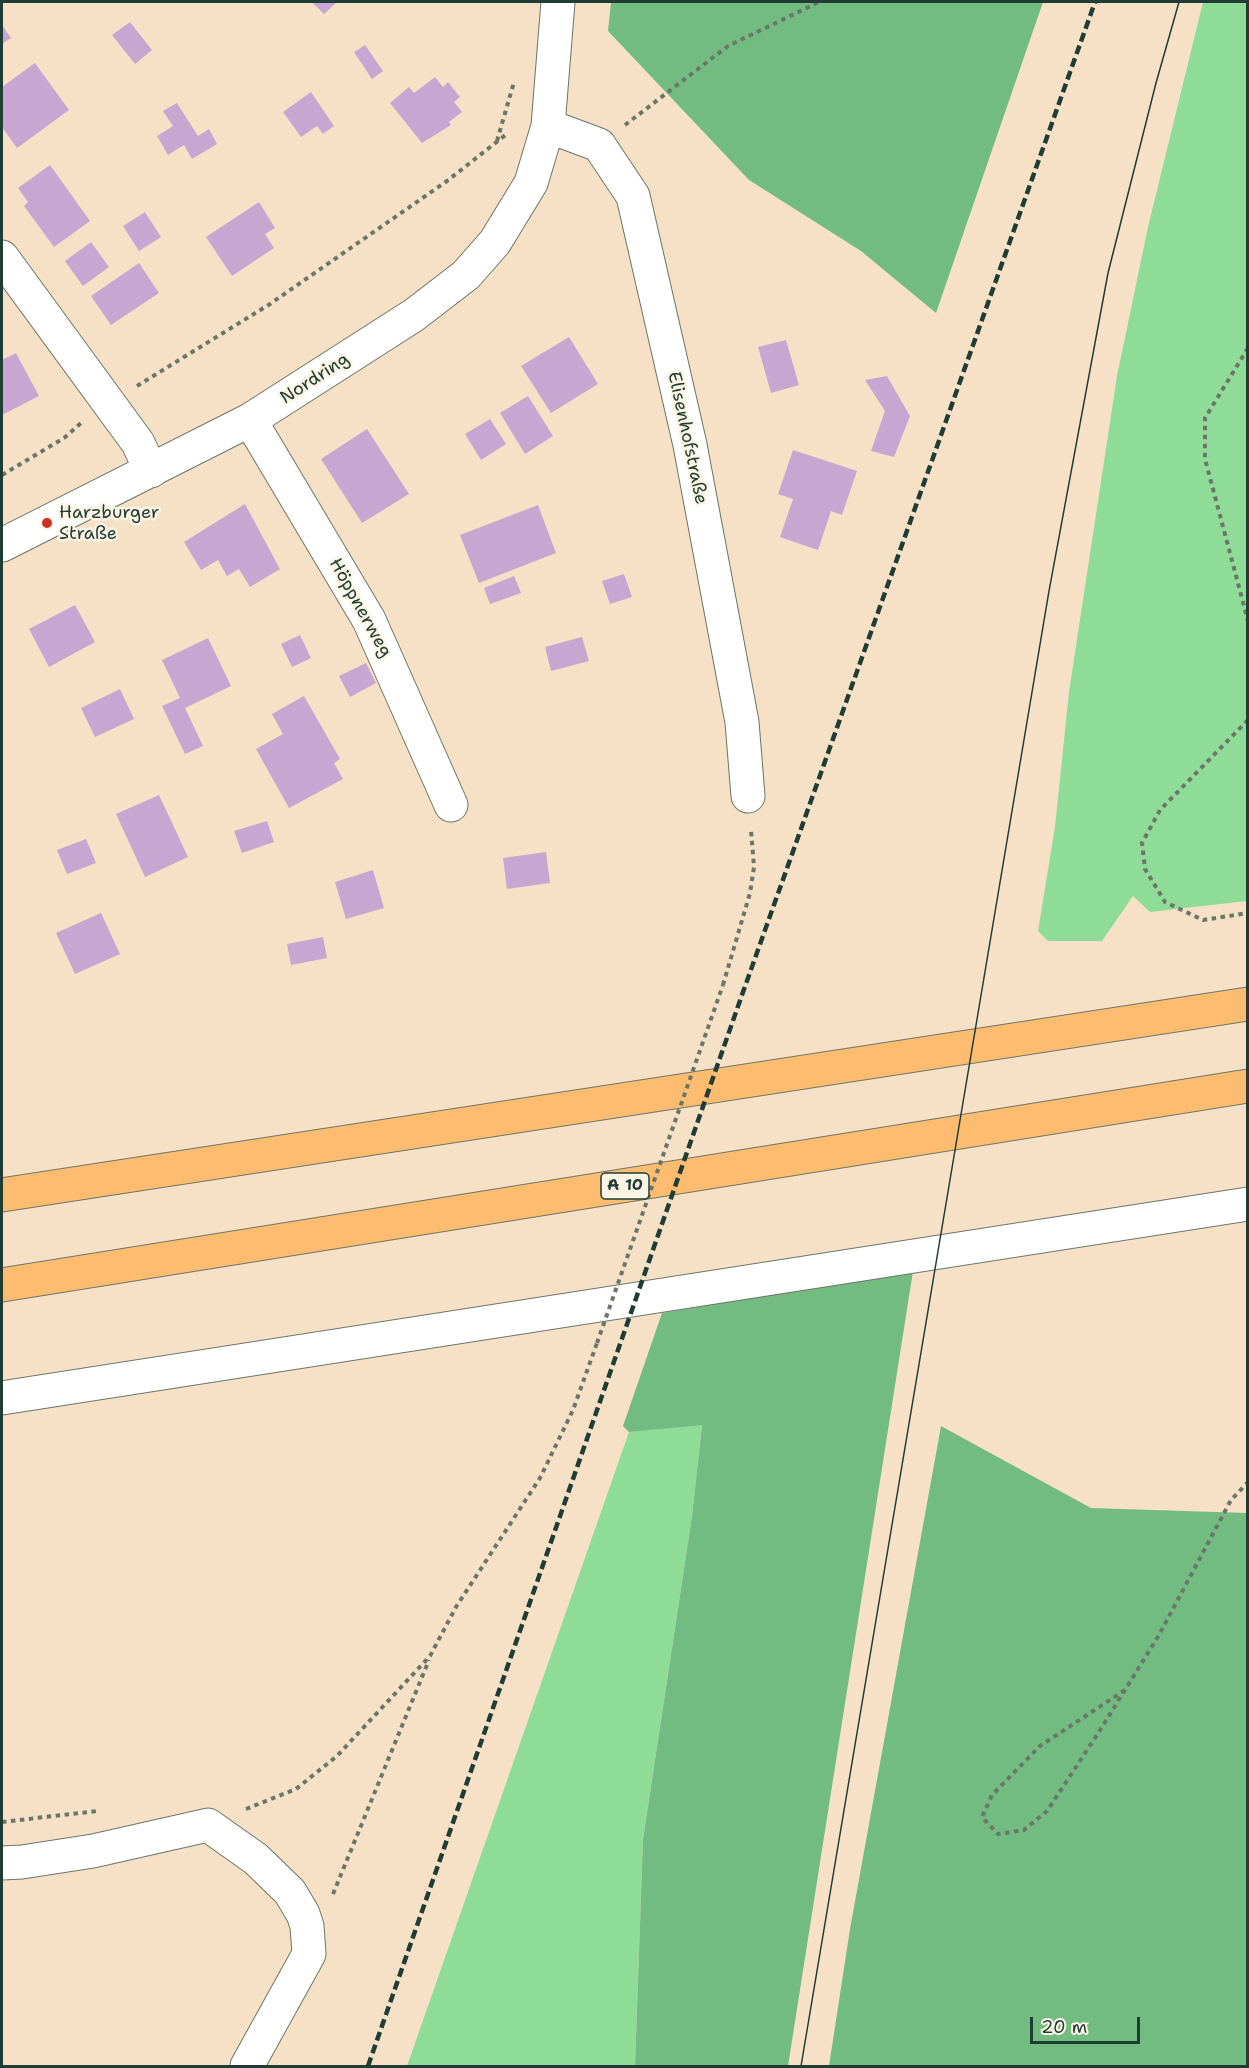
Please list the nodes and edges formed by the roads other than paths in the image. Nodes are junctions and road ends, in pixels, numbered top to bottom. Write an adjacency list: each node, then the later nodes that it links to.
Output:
1 (555, 2): 2 (street, Nordring)
2 (548, 126): 4 (street, Nordring); 7 (street, Elisenhofstraße)
3 (2, 257): 5 (street)
4 (250, 420): 5 (street, Nordring); 8 (street, Höppnerweg)
5 (151, 471): 6 (street, Nordring)
6 (2, 545)
7 (748, 796)
8 (451, 805)
9 (1248, 1004): 11 (highway)
10 (1248, 1086): 13 (highway, A 10)
11 (2, 1195)
12 (1248, 1204): 14 (street)
13 (2, 1285)
14 (2, 1398)
15 (2, 1863): 16 (street)
16 (247, 2067)

